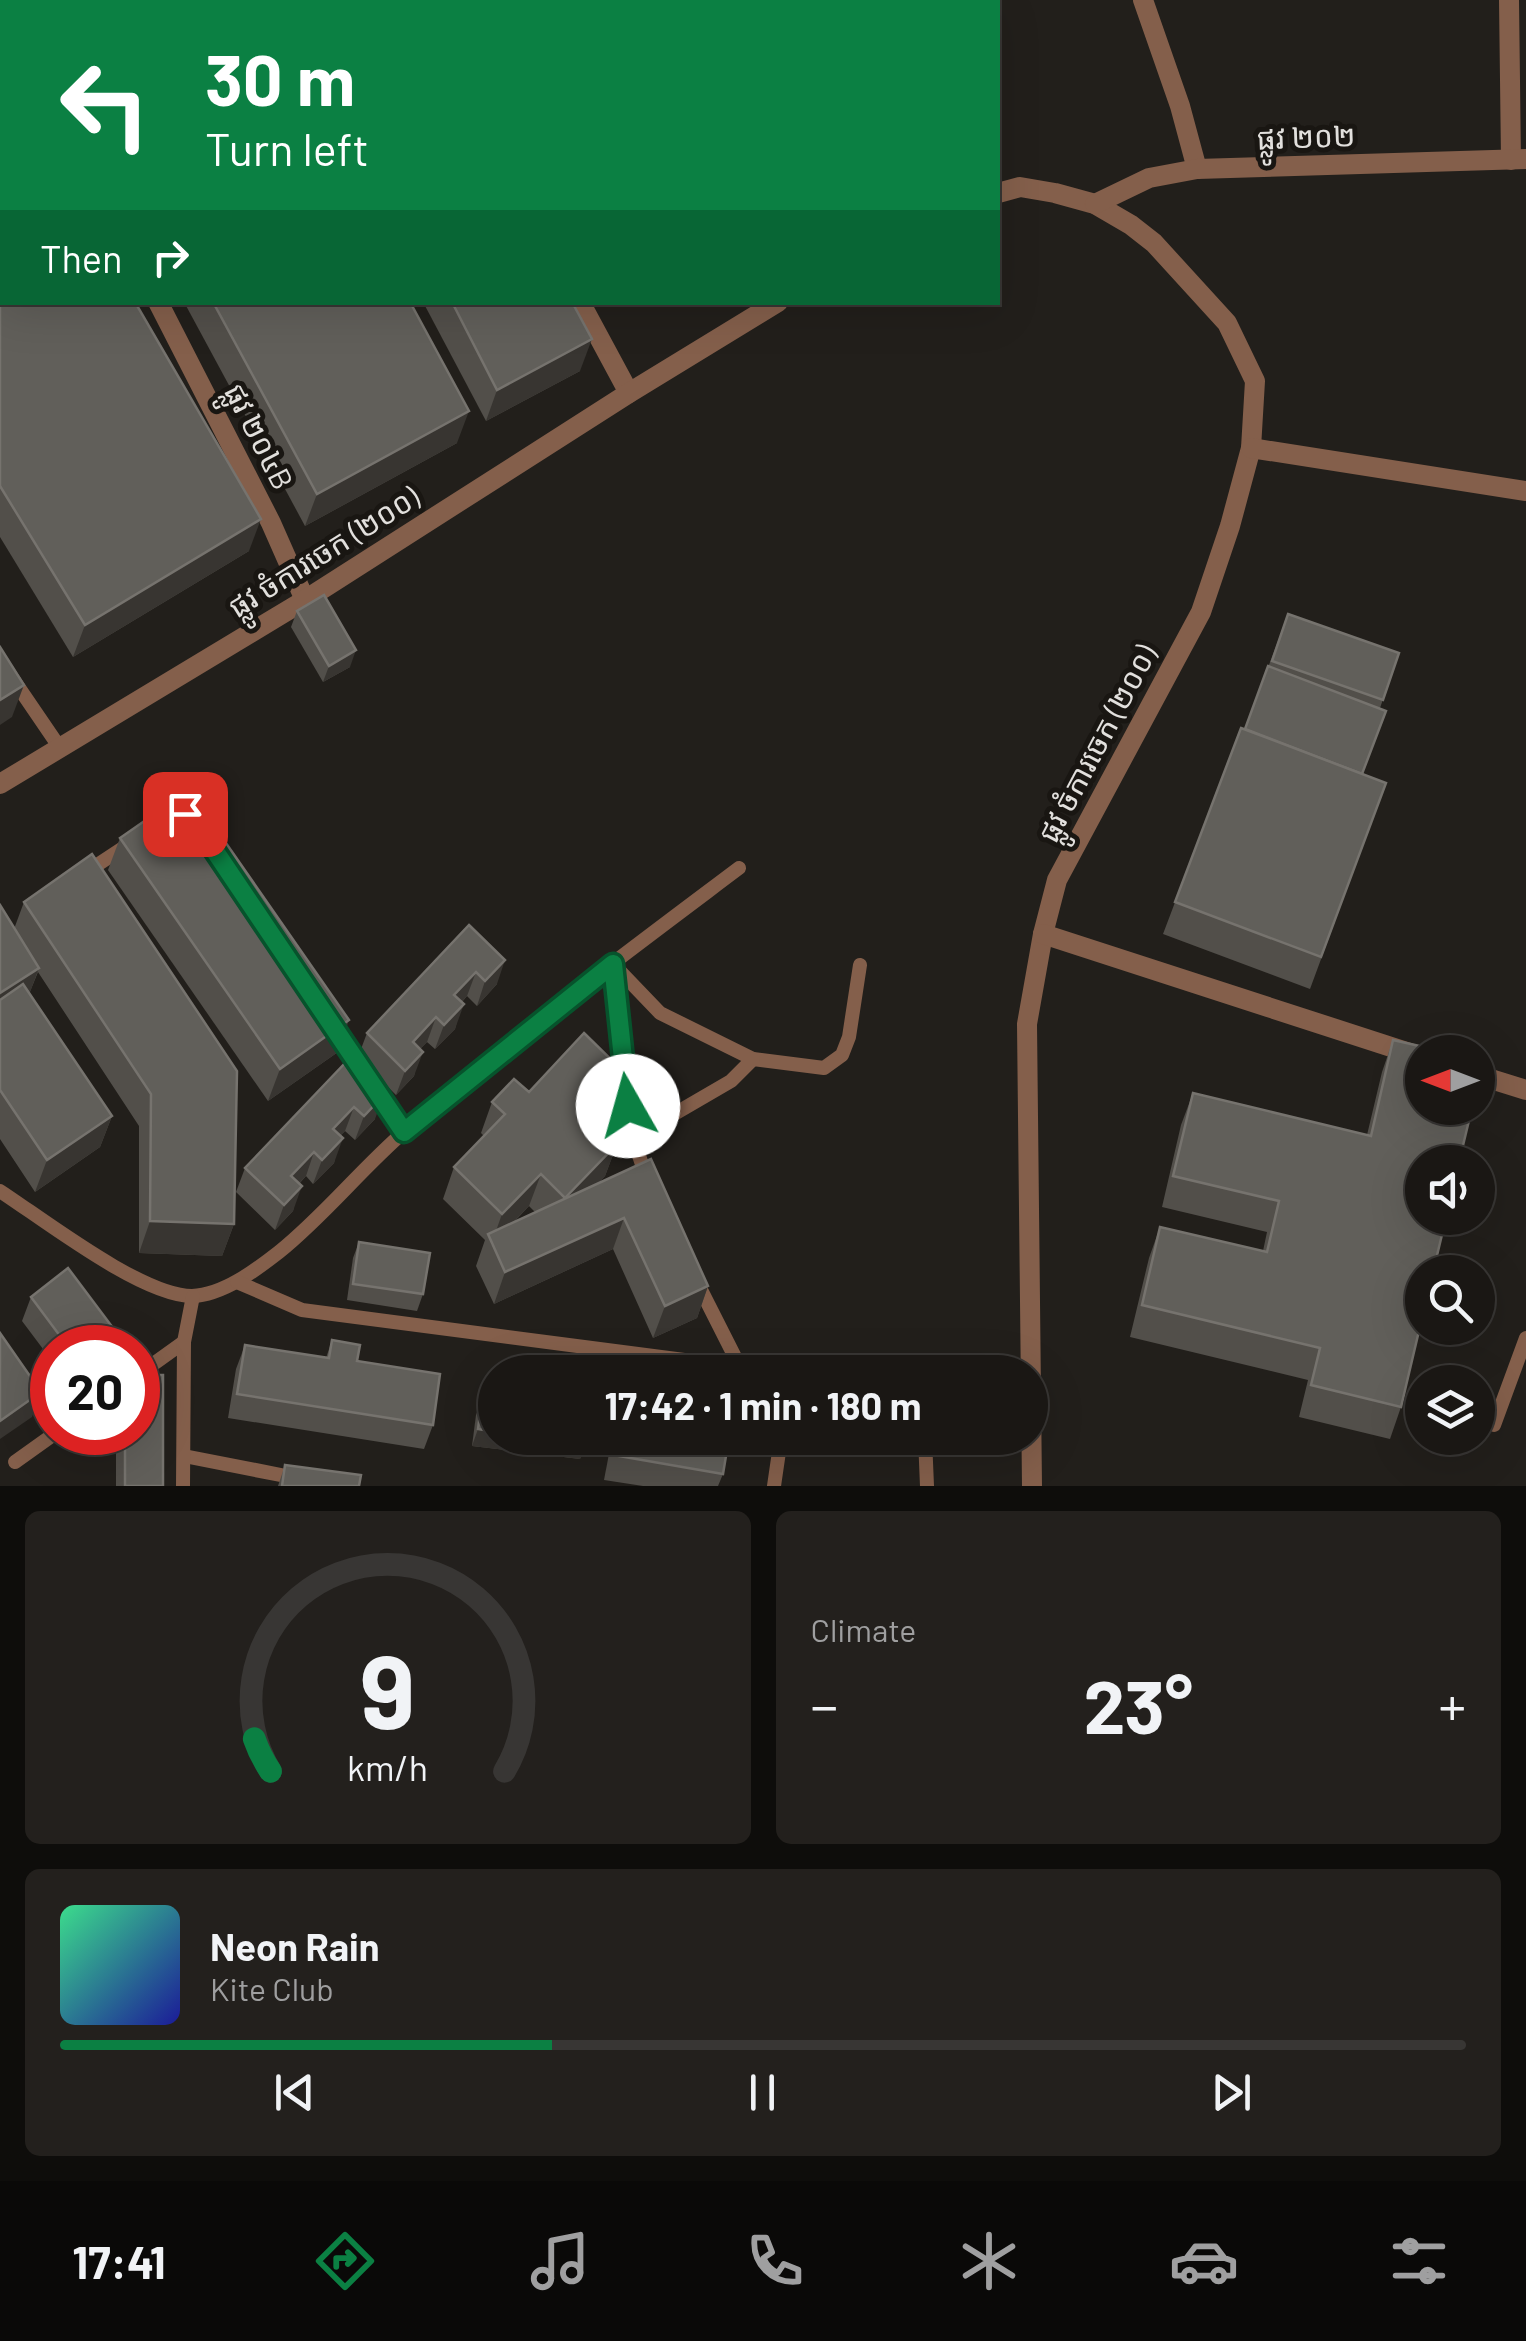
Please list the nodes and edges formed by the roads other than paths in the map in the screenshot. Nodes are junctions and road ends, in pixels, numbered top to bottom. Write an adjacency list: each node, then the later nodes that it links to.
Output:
1 (1143, 0): 4 (street)
2 (1510, 0): 3 (street)
3 (1518, 159): 4 (street, ផ្លូវ ២០២)
4 (1198, 169): 6 (street, ផ្លូវ ២០២)
5 (1000, 192): 6 (street, ផ្លូវ ចំការចេក (២០០))
6 (1095, 204): 11 (street, ផ្លូវ ចំការចេក (២០០))
7 (160, 305): 13 (street, ផ្លូវ ២០៤B)
8 (582, 305): 10 (street)
9 (773, 305): 10 (street, ផ្លូវ ចំការចេក (២០០))
10 (629, 393): 13 (street, ផ្លូវ ចំការចេក (២០០))
11 (1251, 448): 12 (street); 20 (street, ផ្លូវ ចំការចេក (២០០))
12 (1526, 491)
13 (304, 600): 15 (street, ផ្លូវ ចំការចេក (២០០))
14 (0, 660): 15 (lane)
15 (60, 748): 16 (street, ផ្លូវ ចំការចេក (២០០))
16 (0, 784)
17 (143, 835): 19 (lane)
18 (739, 868): 21 (lane)
19 (84, 874)
20 (1043, 934): 24 (street); 39 (street, ផ្លូវ ចំការចេក (២០០))
21 (613, 964): 25 (lane); 28 (lane); 29 (lane)
22 (860, 965): 25 (lane)
23 (326, 1017): 28 (lane)
24 (1405, 1051)
25 (753, 1059): 29 (lane)
26 (1495, 1080): 27 (street)
27 (1526, 1090)
28 (404, 1132): 33 (lane)
29 (633, 1138): 31 (lane)
30 (0, 1191): 34 (lane)
31 (652, 1191)
32 (688, 1262): 38 (lane)
33 (236, 1282): 34 (lane); 37 (lane)
34 (193, 1296): 36 (lane)
35 (1526, 1338): 41 (lane)
36 (184, 1342): 40 (lane); 46 (lane)
37 (630, 1355)
38 (733, 1355)
39 (1030, 1355)
40 (160, 1359)
41 (1495, 1422)
42 (30, 1451): 47 (lane)
43 (779, 1455): 50 (lane)
44 (926, 1455): 51 (lane)
45 (1031, 1455): 52 (street, ផ្លូវ ចំការចេក (២០០))
46 (184, 1456): 48 (lane); 49 (lane)
47 (15, 1462)
48 (316, 1482)
49 (183, 1486)
50 (774, 1486)
51 (926, 1486)
52 (1032, 1486)

